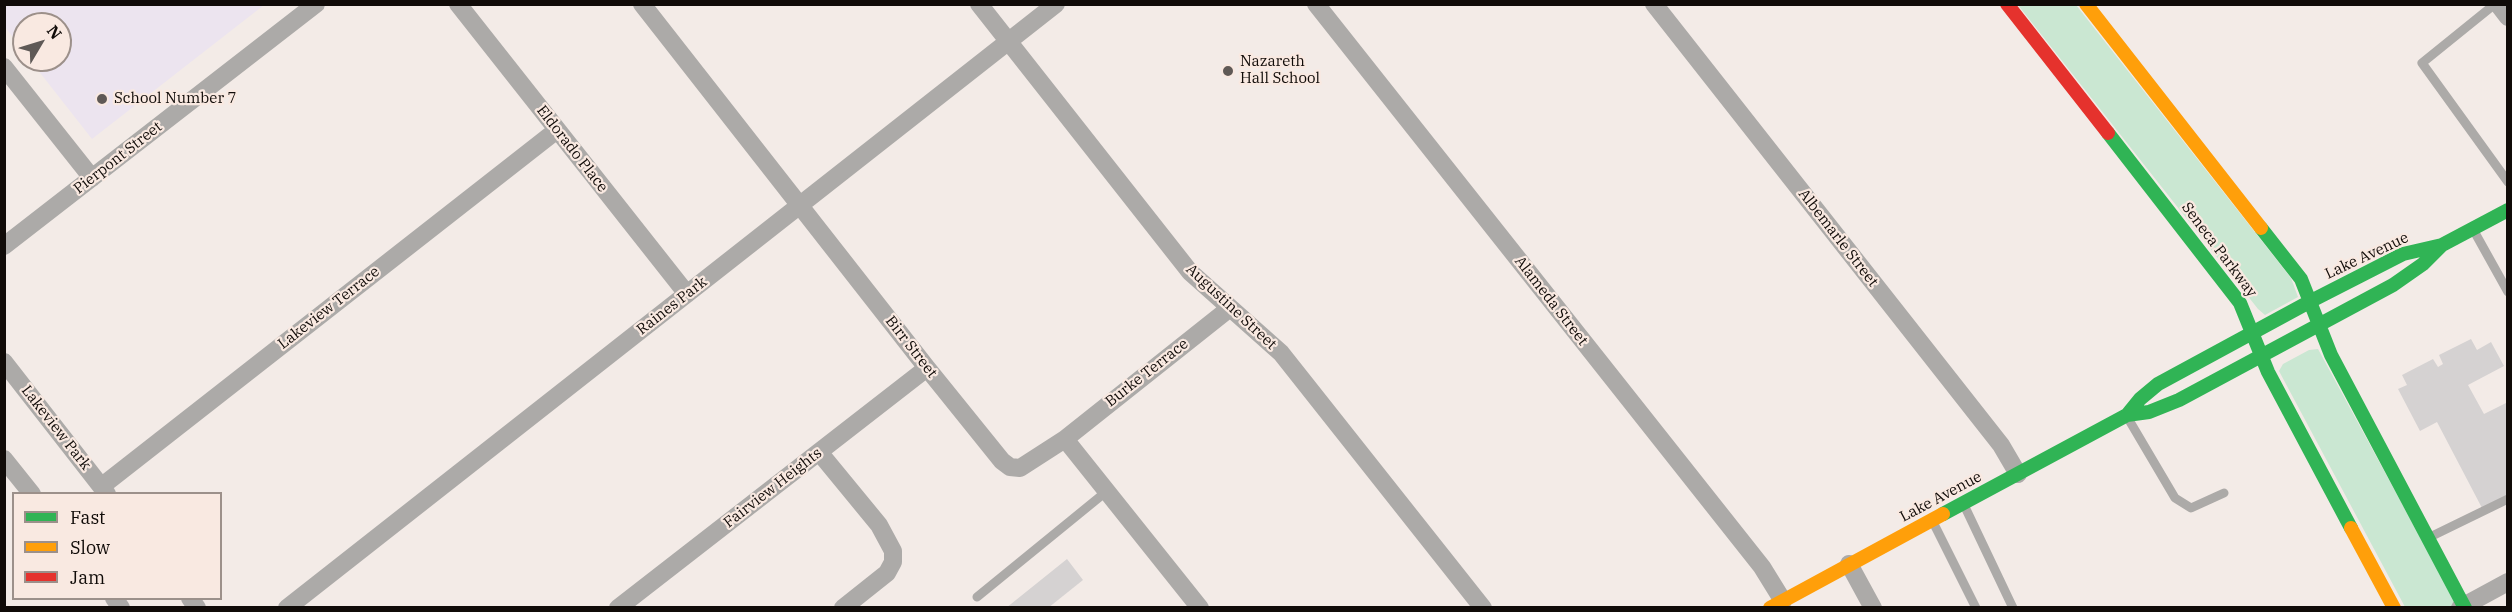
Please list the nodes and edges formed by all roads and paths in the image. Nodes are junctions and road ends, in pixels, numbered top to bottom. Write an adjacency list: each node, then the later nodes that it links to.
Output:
1 (316, 4): 15 (street, Pierpont Street)
2 (458, 4): 14 (street, Eldorado Place)
3 (642, 4): 17 (street, Birr Street)
4 (979, 4): 12 (street, Augustine Street)
5 (1056, 4): 12 (street, Raines Park)
6 (1316, 4): 47 (street, Alameda Street)
7 (1654, 4): 35 (street, Albemarle Street)
8 (2007, 4): 27 (street, Seneca Parkway)
9 (2086, 4): 24 (street)
10 (2496, 4): 11 (street); 16 (lane)
11 (2508, 17)
12 (1009, 42): 17 (street, Raines Park); 25 (street, Augustine Street)
13 (4, 67): 15 (street)
14 (557, 130): 23 (street, Eldorado Place); 36 (street, Lakeview Terrace)
15 (92, 178): 21 (street, Pierpont Street)
16 (2508, 182)
17 (800, 205): 23 (street, Raines Park); 30 (street, Birr Street)
18 (2508, 210): 19 (street, Lake Avenue)
19 (2473, 229): 20 (street, Lake Avenue); 22 (lane)
20 (2442, 245): 24 (street, Lake Avenue); 26 (street, Lake Avenue)
21 (4, 246)
22 (2508, 292)
23 (687, 294): 49 (street, Raines Park)
24 (2311, 301): 26 (street); 27 (street, Lake Avenue)
25 (1230, 308): 32 (street, Burke Terrace); 53 (street, Augustine Street)
26 (2319, 325): 28 (street, Lake Avenue); 43 (street)
27 (2253, 332): 28 (street, Seneca Parkway); 31 (street, Lake Avenue)
28 (2262, 356): 31 (street, Lake Avenue); 57 (street, Seneca Parkway)
29 (4, 362): 36 (street, Lakeview Park)
30 (927, 368): 32 (street, Birr Street); 33 (street, Fairview Heights)
31 (2127, 415): 35 (street, Lake Avenue); 39 (lane)
32 (1065, 439): 37 (street)
33 (819, 452): 50 (street, Fairview Heights); 51 (street)
34 (4, 459): 38 (street)
35 (2018, 474): 41 (street, Lake Avenue)
36 (105, 490)
37 (1107, 491): 46 (lane); 52 (street)
38 (30, 492)
39 (2224, 493)
40 (2508, 499): 43 (lane)
41 (1963, 504): 42 (street, Lake Avenue); 56 (lane)
42 (1932, 520): 44 (street, Lake Avenue); 55 (lane)
43 (2428, 538): 48 (street)
44 (1849, 564): 47 (street, Lake Avenue); 54 (street)
45 (2508, 582): 48 (street)
46 (977, 597)
47 (1777, 604)
48 (2463, 607)
49 (287, 608)
50 (618, 608)
51 (843, 608)
52 (1200, 608)
53 (1483, 608)
54 (1873, 608)
55 (1976, 608)
56 (2013, 608)
57 (2394, 608)

